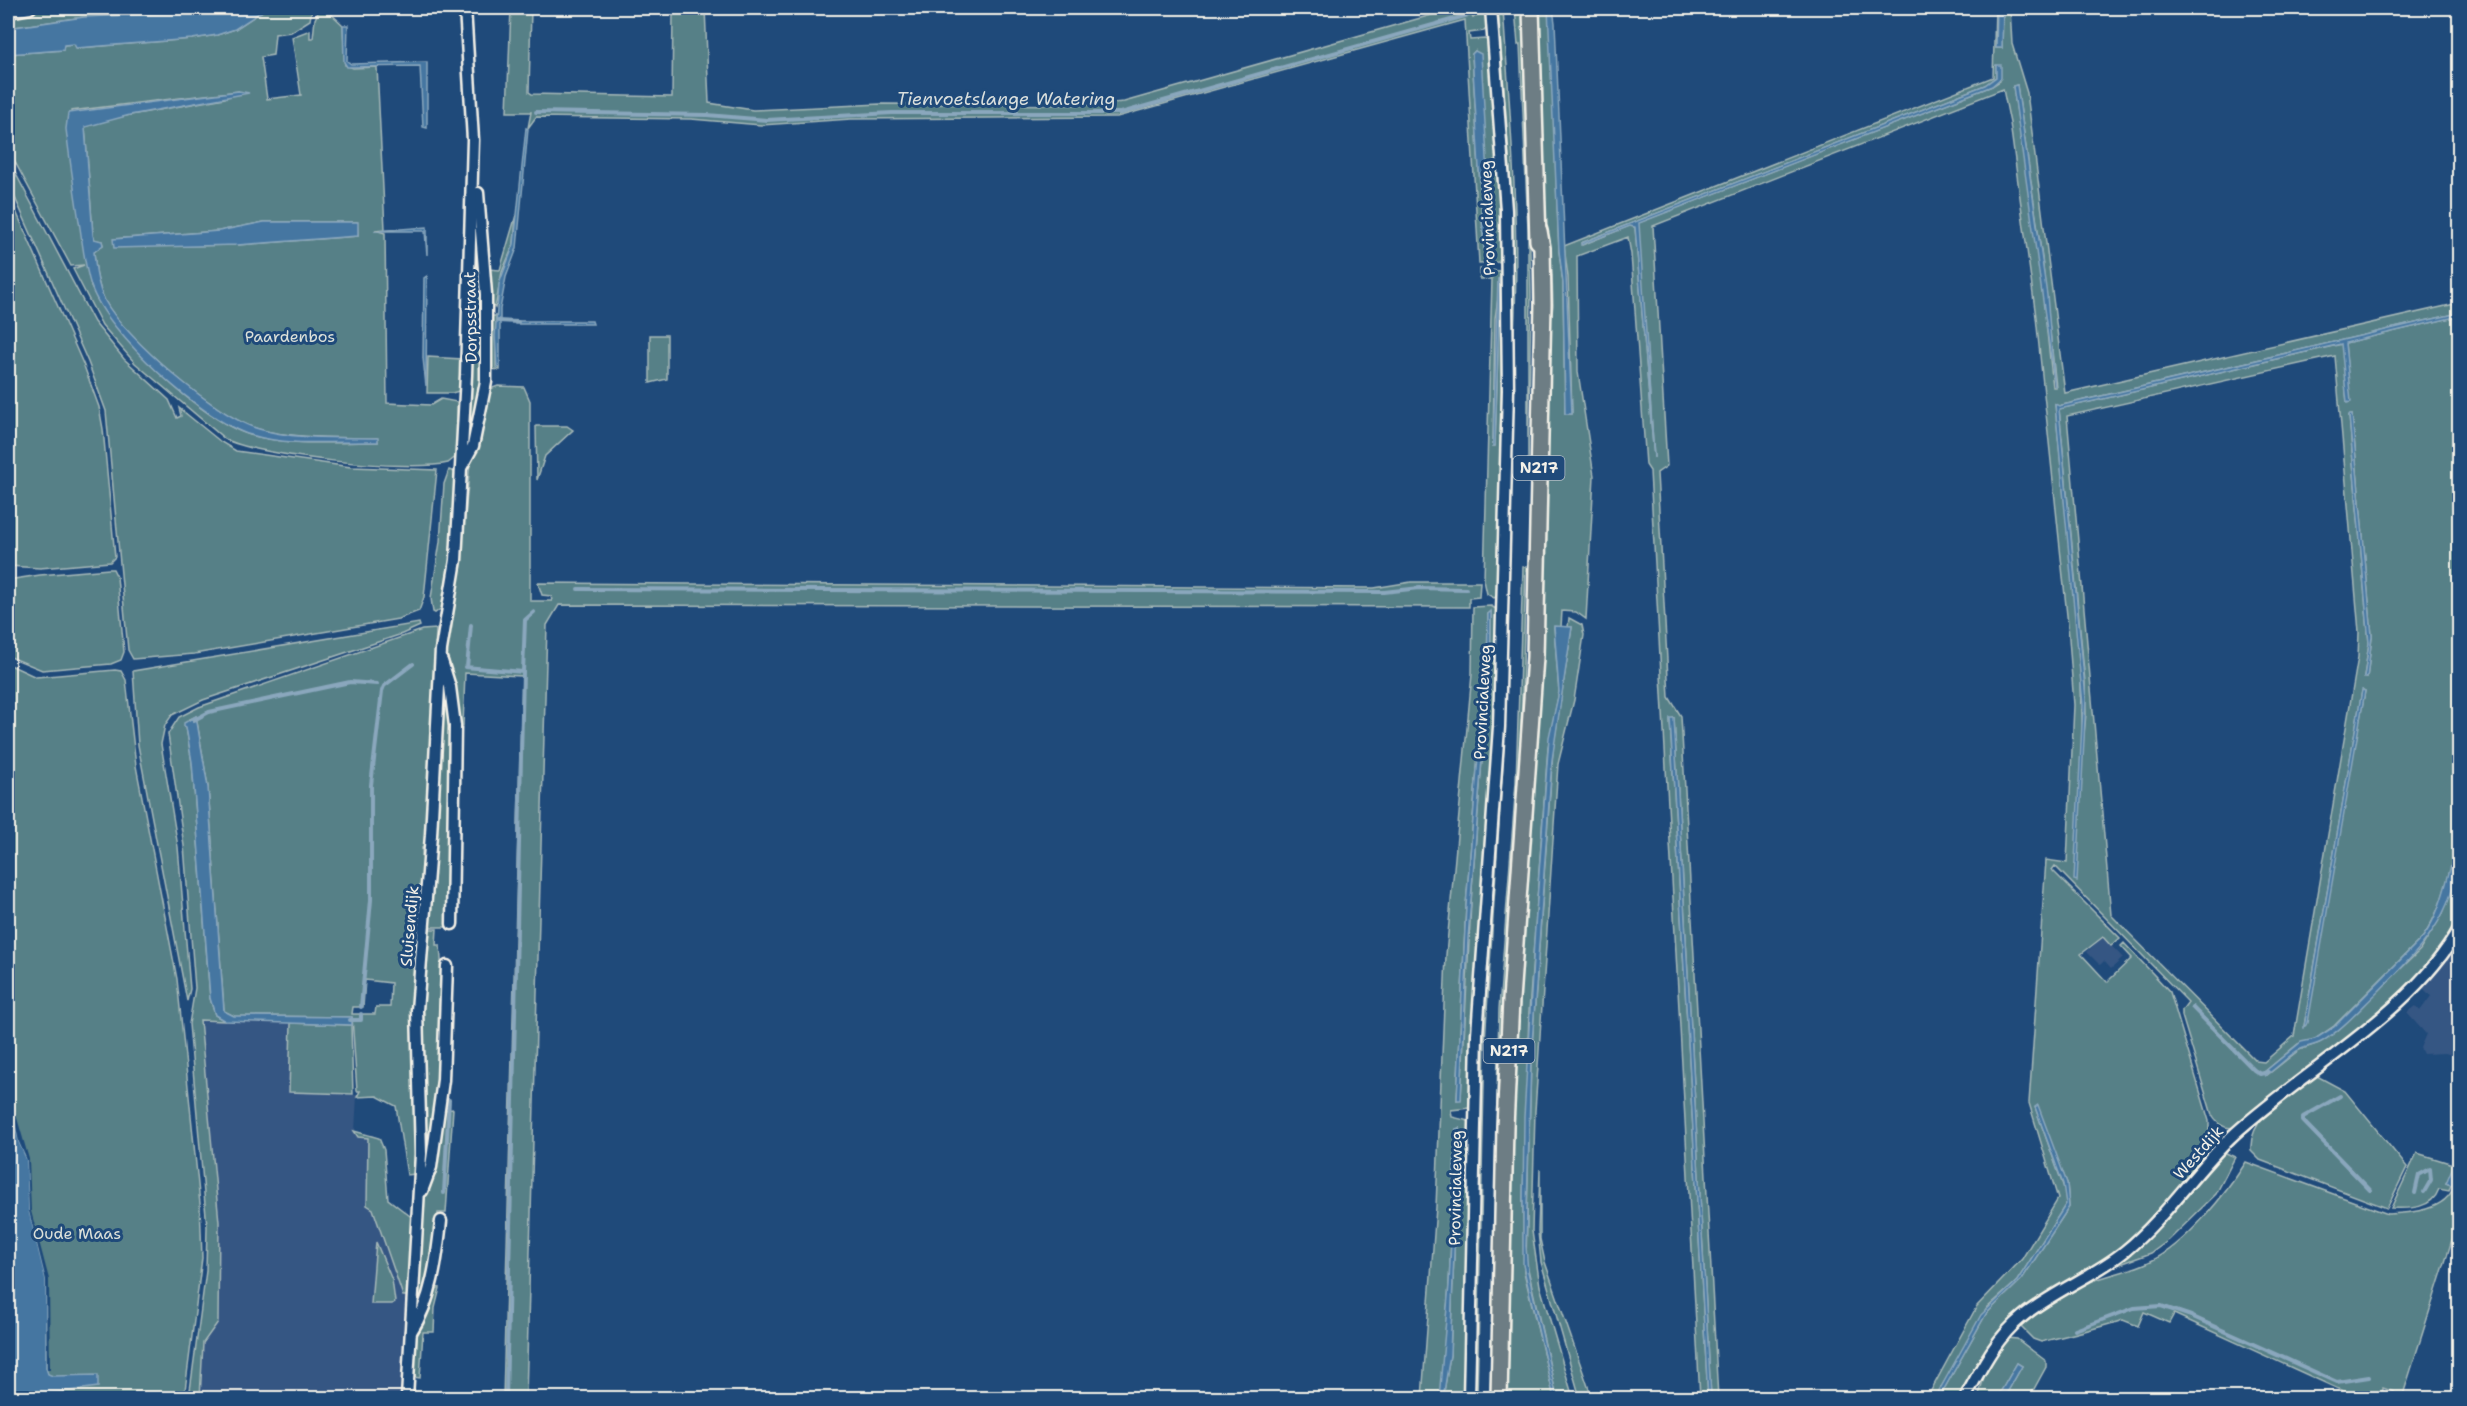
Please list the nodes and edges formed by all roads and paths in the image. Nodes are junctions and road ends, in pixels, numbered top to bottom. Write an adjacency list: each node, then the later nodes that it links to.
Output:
1 (30, 8): 5 (street)
2 (465, 8): 6 (street, Dorpsstraat)
3 (1491, 8): 17 (street, Provincialeweg)
4 (1531, 8): 18 (main road, N217)
5 (8, 12)
6 (473, 163): 7 (street, Dorpsstraat); 8 (street, Dorpsstraat)
7 (465, 398): 8 (street, Sluisendijk)
8 (462, 467): 9 (street, Sluisendijk)
9 (441, 658): 10 (street, Sluisendijk); 13 (street, Sluisendijk)
10 (452, 924)
11 (2460, 927): 19 (street, Westdijk)
12 (447, 966): 13 (street, Sluisendijk)
13 (419, 1196): 15 (street, Sluisendijk)
14 (441, 1221): 15 (street, Sluisendijk)
15 (411, 1333): 16 (street, Sluisendijk)
16 (406, 1398)
17 (1469, 1398)
18 (1499, 1398)
19 (1965, 1398)

